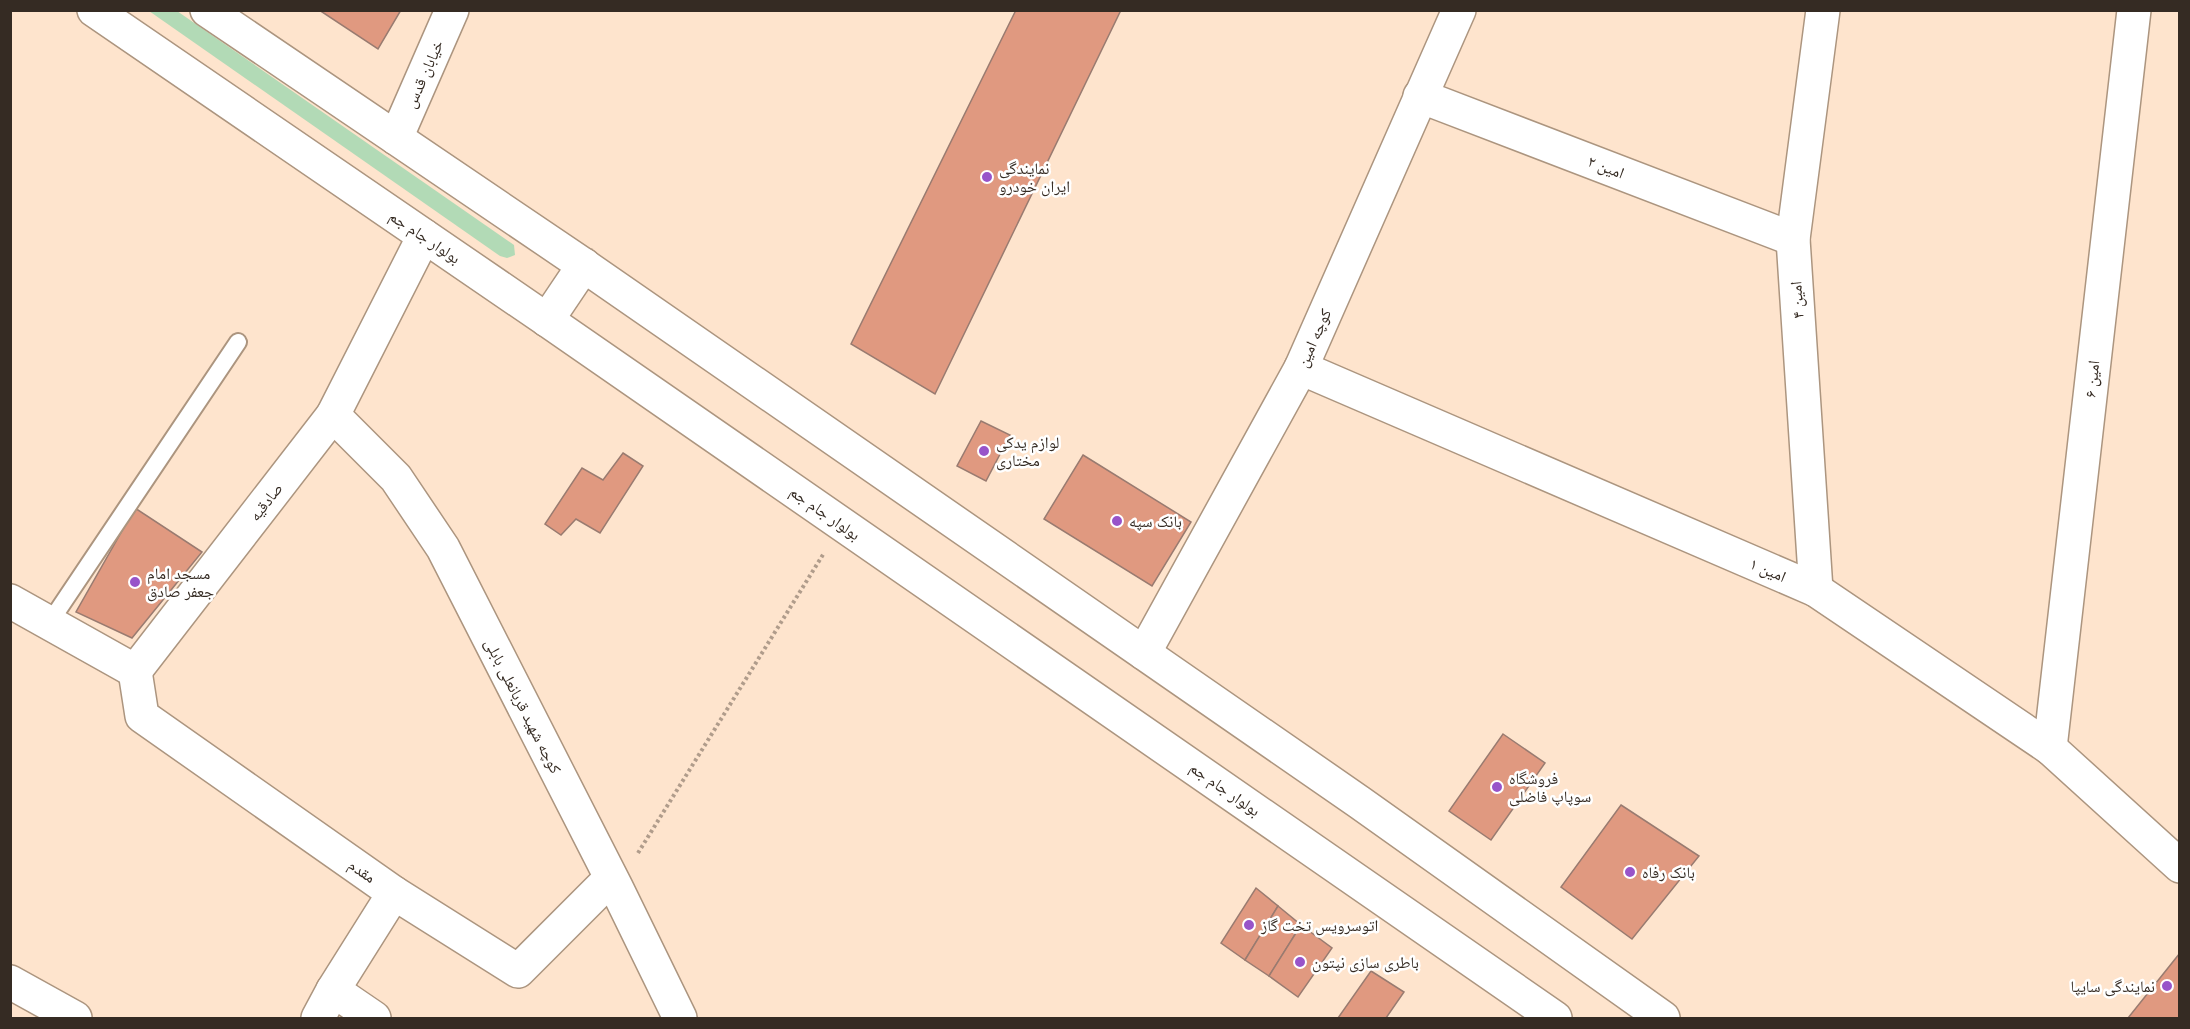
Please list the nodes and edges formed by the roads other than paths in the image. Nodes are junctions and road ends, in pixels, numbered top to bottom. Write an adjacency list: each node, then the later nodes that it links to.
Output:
1 (94, 10): 9 (street, بولوار جام جم)
2 (207, 10): 8 (street)
3 (452, 10): 8 (street, خیابان قدس)
4 (1459, 10): 7 (street, کوچه امین)
5 (1823, 10): 10 (street, امین ۴)
6 (2134, 10): 21 (street, امین ۶)
7 (1420, 96): 10 (street, امین ۲); 14 (street, کوچه امین)
8 (396, 138): 11 (street)
9 (424, 236): 12 (street, بولوار جام جم); 15 (street, صادقیه)
10 (1793, 238): 16 (street, امین ۴)
11 (584, 265): 12 (street); 19 (street)
12 (547, 320): 30 (street, بولوار جام جم)
13 (238, 342): 18 (lane)
14 (1301, 368): 16 (street, امین ۱); 19 (street, کوچه امین)
15 (333, 415): 20 (street, صادقیه); 23 (street, کوچه شهید قربانعلی بابلی)
16 (1816, 590): 21 (street, امین ۱)
17 (10, 601): 18 (street)
18 (51, 622): 20 (street)
19 (1144, 653): 31 (street)
20 (135, 671): 24 (street, مقدم)
21 (2050, 748): 22 (street, امین ۱)
22 (2180, 866)
23 (613, 883): 24 (street, مقدم); 29 (street, کوچه شهید قربانعلی بابلی)
24 (394, 893): 26 (street)
25 (10, 982): 27 (street)
26 (325, 1004): 28 (street)
27 (75, 1018)
28 (374, 1018)
29 (680, 1018)
30 (1555, 1018)
31 (1663, 1018)

